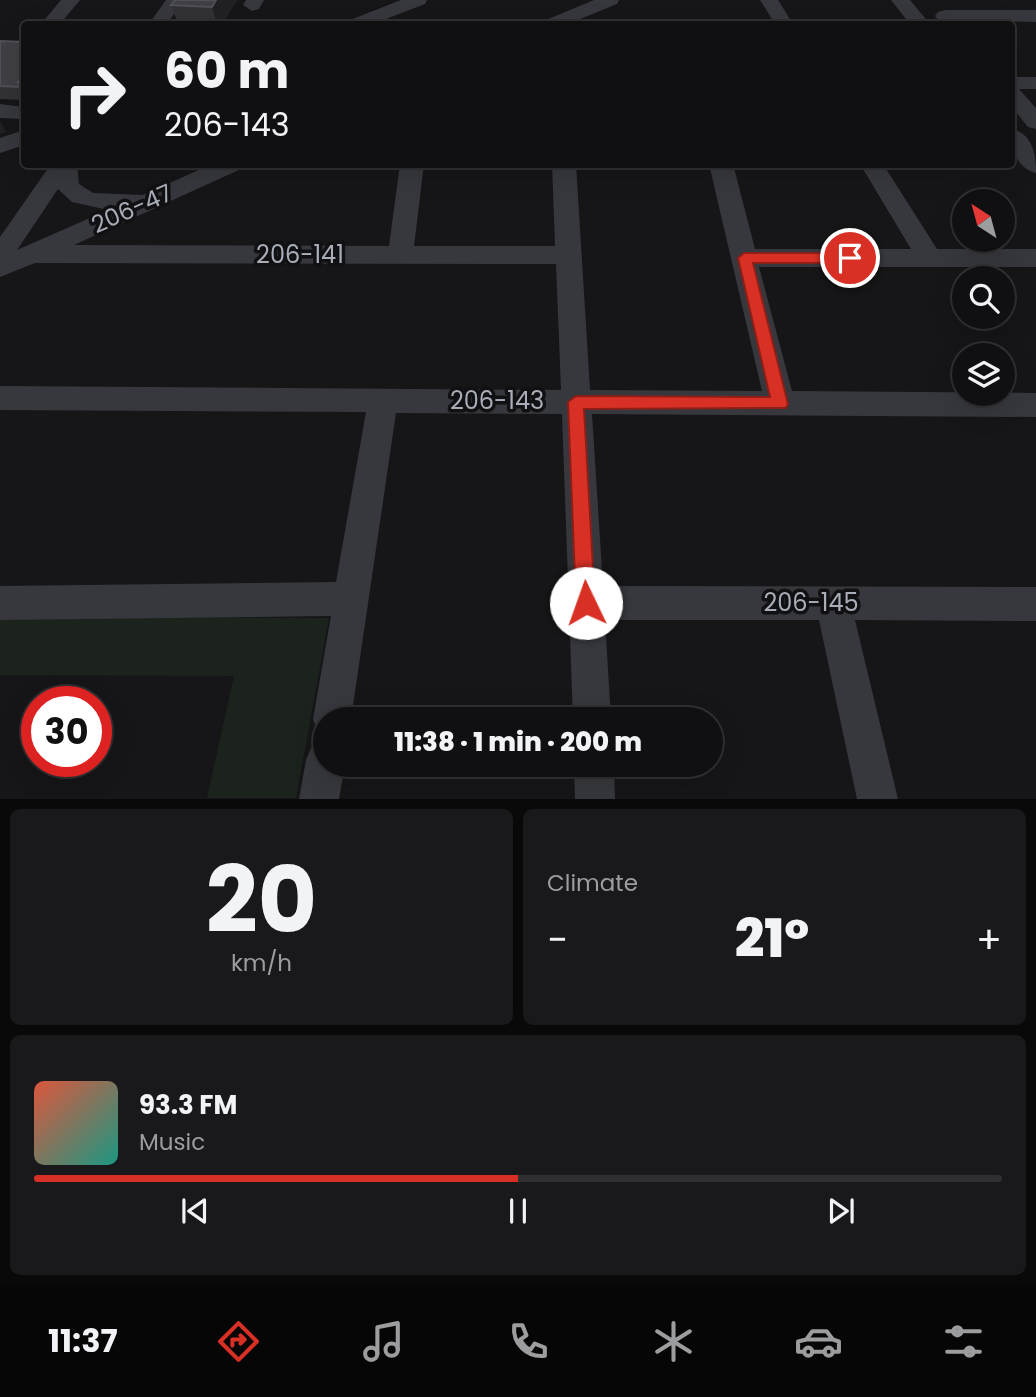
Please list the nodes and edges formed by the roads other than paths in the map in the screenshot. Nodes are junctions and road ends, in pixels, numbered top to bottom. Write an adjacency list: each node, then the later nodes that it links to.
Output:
1 (71, 0): 10 (street)
2 (175, 0): 11 (street)
3 (418, 0): 12 (street)
4 (610, 0): 13 (street)
5 (769, 0): 14 (street)
6 (900, 0): 15 (street)
7 (931, 0): 9 (street)
8 (1036, 16): 9 (street)
9 (948, 20)
10 (53, 21)
11 (160, 21)
12 (365, 21)
13 (563, 21)
14 (778, 21)
15 (918, 21)
16 (1015, 83): 17 (street)
17 (1036, 83)
18 (1015, 98): 21 (street)
19 (0, 111): 20 (street)
20 (21, 113)
21 (1036, 122)
22 (21, 139): 24 (street)
23 (1015, 140): 25 (street)
24 (0, 146)
25 (1036, 166)
26 (61, 168): 36 (street)
27 (65, 168): 33 (street)
28 (224, 168): 33 (street, 206-47)
29 (411, 168): 37 (street)
30 (564, 168): 35 (street)
31 (723, 168): 38 (street)
32 (874, 168): 39 (street)
33 (151, 200): 34 (street, 206-47)
34 (31, 254): 37 (street, 206-141); 41 (street, 206-47)
35 (569, 255): 37 (street, 206-141); 44 (street)
36 (0, 256)
37 (400, 256)
38 (744, 258): 39 (street); 45 (street)
39 (930, 258): 40 (street)
40 (1036, 258)
41 (0, 268)
42 (0, 398): 43 (street, 206-143)
43 (383, 401): 44 (street, 206-143); 47 (street)
44 (576, 402): 45 (street, 206-143); 49 (street)
45 (780, 404): 46 (street, 206-143)
46 (1031, 413)
47 (352, 599): 48 (street); 52 (street)
48 (0, 603)
49 (586, 603): 50 (street, 206-145); 53 (street)
50 (833, 603): 51 (street, 206-145); 58 (street)
51 (1036, 604)
52 (334, 707)
53 (591, 707)
54 (323, 777): 56 (street)
55 (594, 777): 57 (street)
56 (319, 799)
57 (595, 799)
58 (878, 799)

